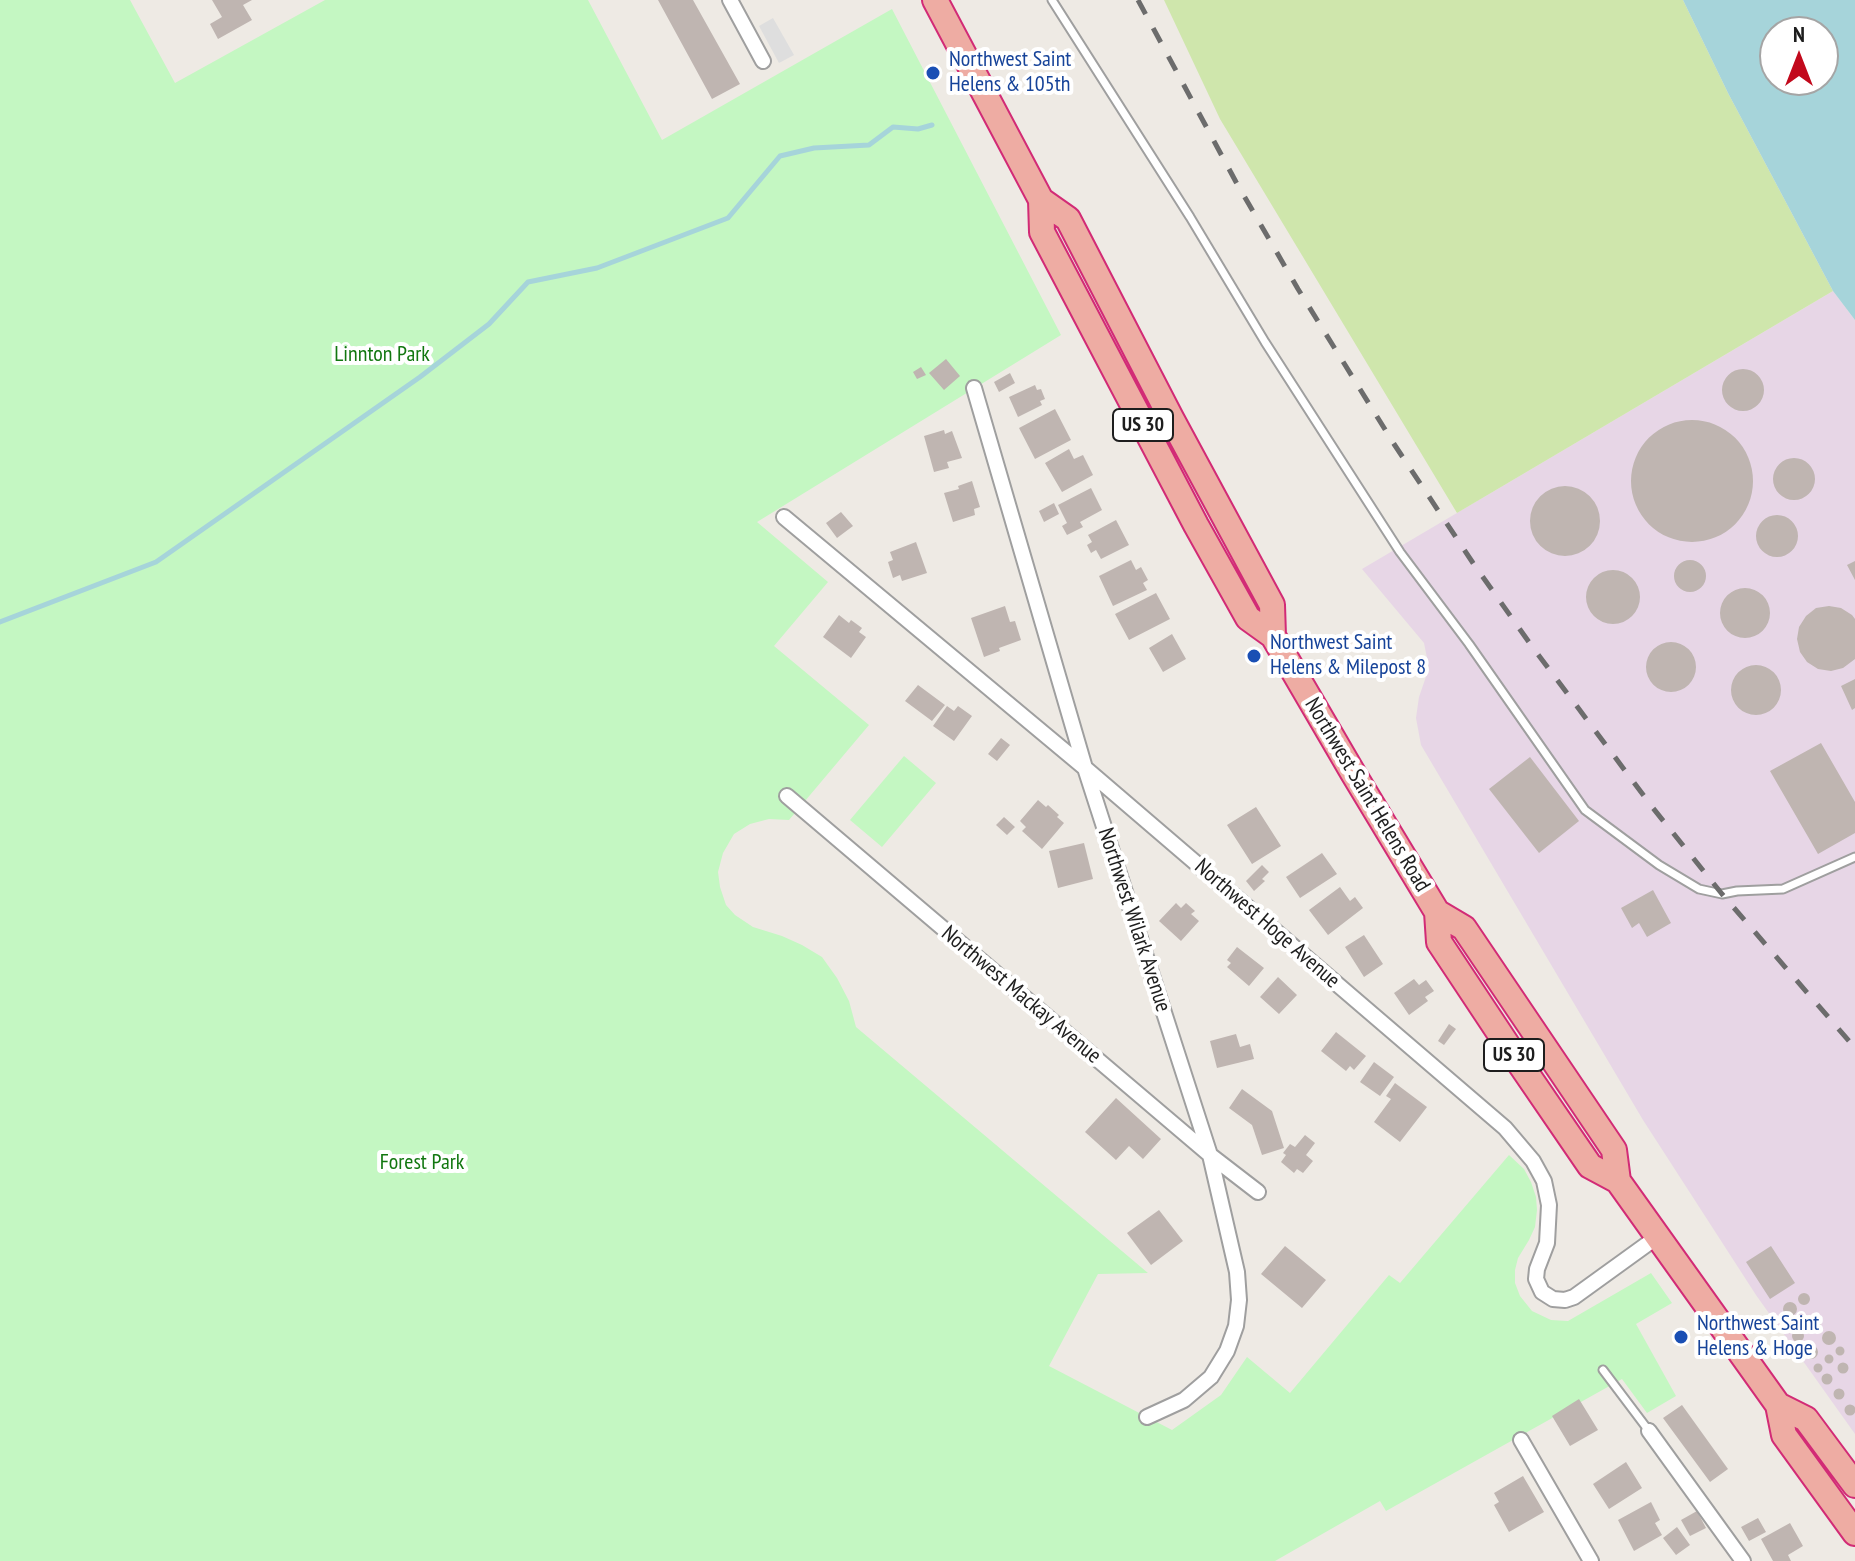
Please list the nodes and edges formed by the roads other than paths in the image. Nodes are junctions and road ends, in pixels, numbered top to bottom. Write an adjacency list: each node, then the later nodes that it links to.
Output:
1 (730, 0): 4 (street)
2 (935, 0): 12 (highway, Northwest Saint Helens Road / US 30)
3 (1052, 0): 9 (lane)
4 (763, 61)
5 (974, 388): 7 (street, Northwest Wilark Avenue)
6 (784, 517): 7 (street, Northwest Hoge Avenue)
7 (1085, 768): 10 (street, Northwest Wilark Avenue); 12 (street, Northwest Hoge Avenue)
8 (787, 796): 10 (street, Northwest Mackay Avenue)
9 (1855, 857)
10 (1210, 1155): 11 (street, Northwest Mackay Avenue); 15 (street, Northwest Wilark Avenue)
11 (1258, 1192)
12 (1657, 1237): 14 (highway, Northwest Saint Helens Road / US 30)
13 (1603, 1370): 16 (lane)
14 (1778, 1405): 18 (highway, Northwest Saint Helens Road / US 30); 19 (highway, Northwest Saint Helens Road / US 30)
15 (1147, 1417)
16 (1649, 1431): 21 (street)
17 (1521, 1440): 20 (street)
18 (1855, 1485)
19 (1855, 1533)
20 (1591, 1561)
21 (1743, 1561)

